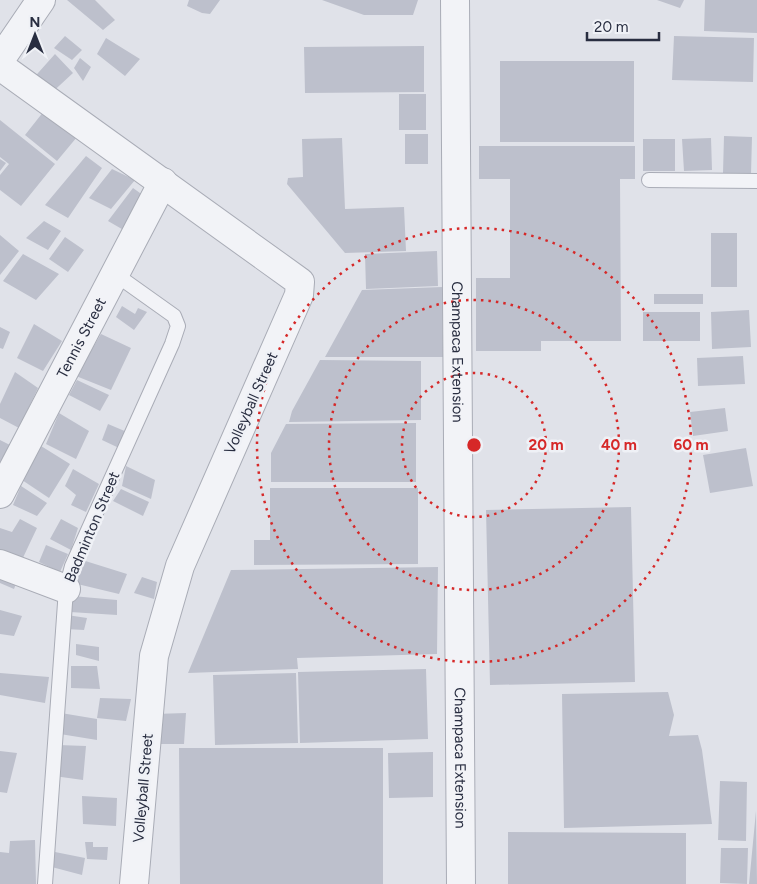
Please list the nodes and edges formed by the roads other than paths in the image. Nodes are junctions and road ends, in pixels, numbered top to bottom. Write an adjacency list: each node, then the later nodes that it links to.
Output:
1 (41, 0): 3 (street)
2 (455, 0): 14 (street, Champaca Extension)
3 (0, 60)
4 (0, 66): 7 (street, Volleyball Street)
5 (649, 180): 6 (lane)
6 (757, 181)
7 (163, 182): 8 (street, Tennis Street); 13 (street, Volleyball Street)
8 (115, 274): 9 (street, Tennis Street); 11 (lane, Badminton Street)
9 (0, 494)
10 (0, 564): 11 (street)
11 (66, 589): 12 (lane, Badminton Street)
12 (45, 884)
13 (134, 884)
14 (461, 884)

